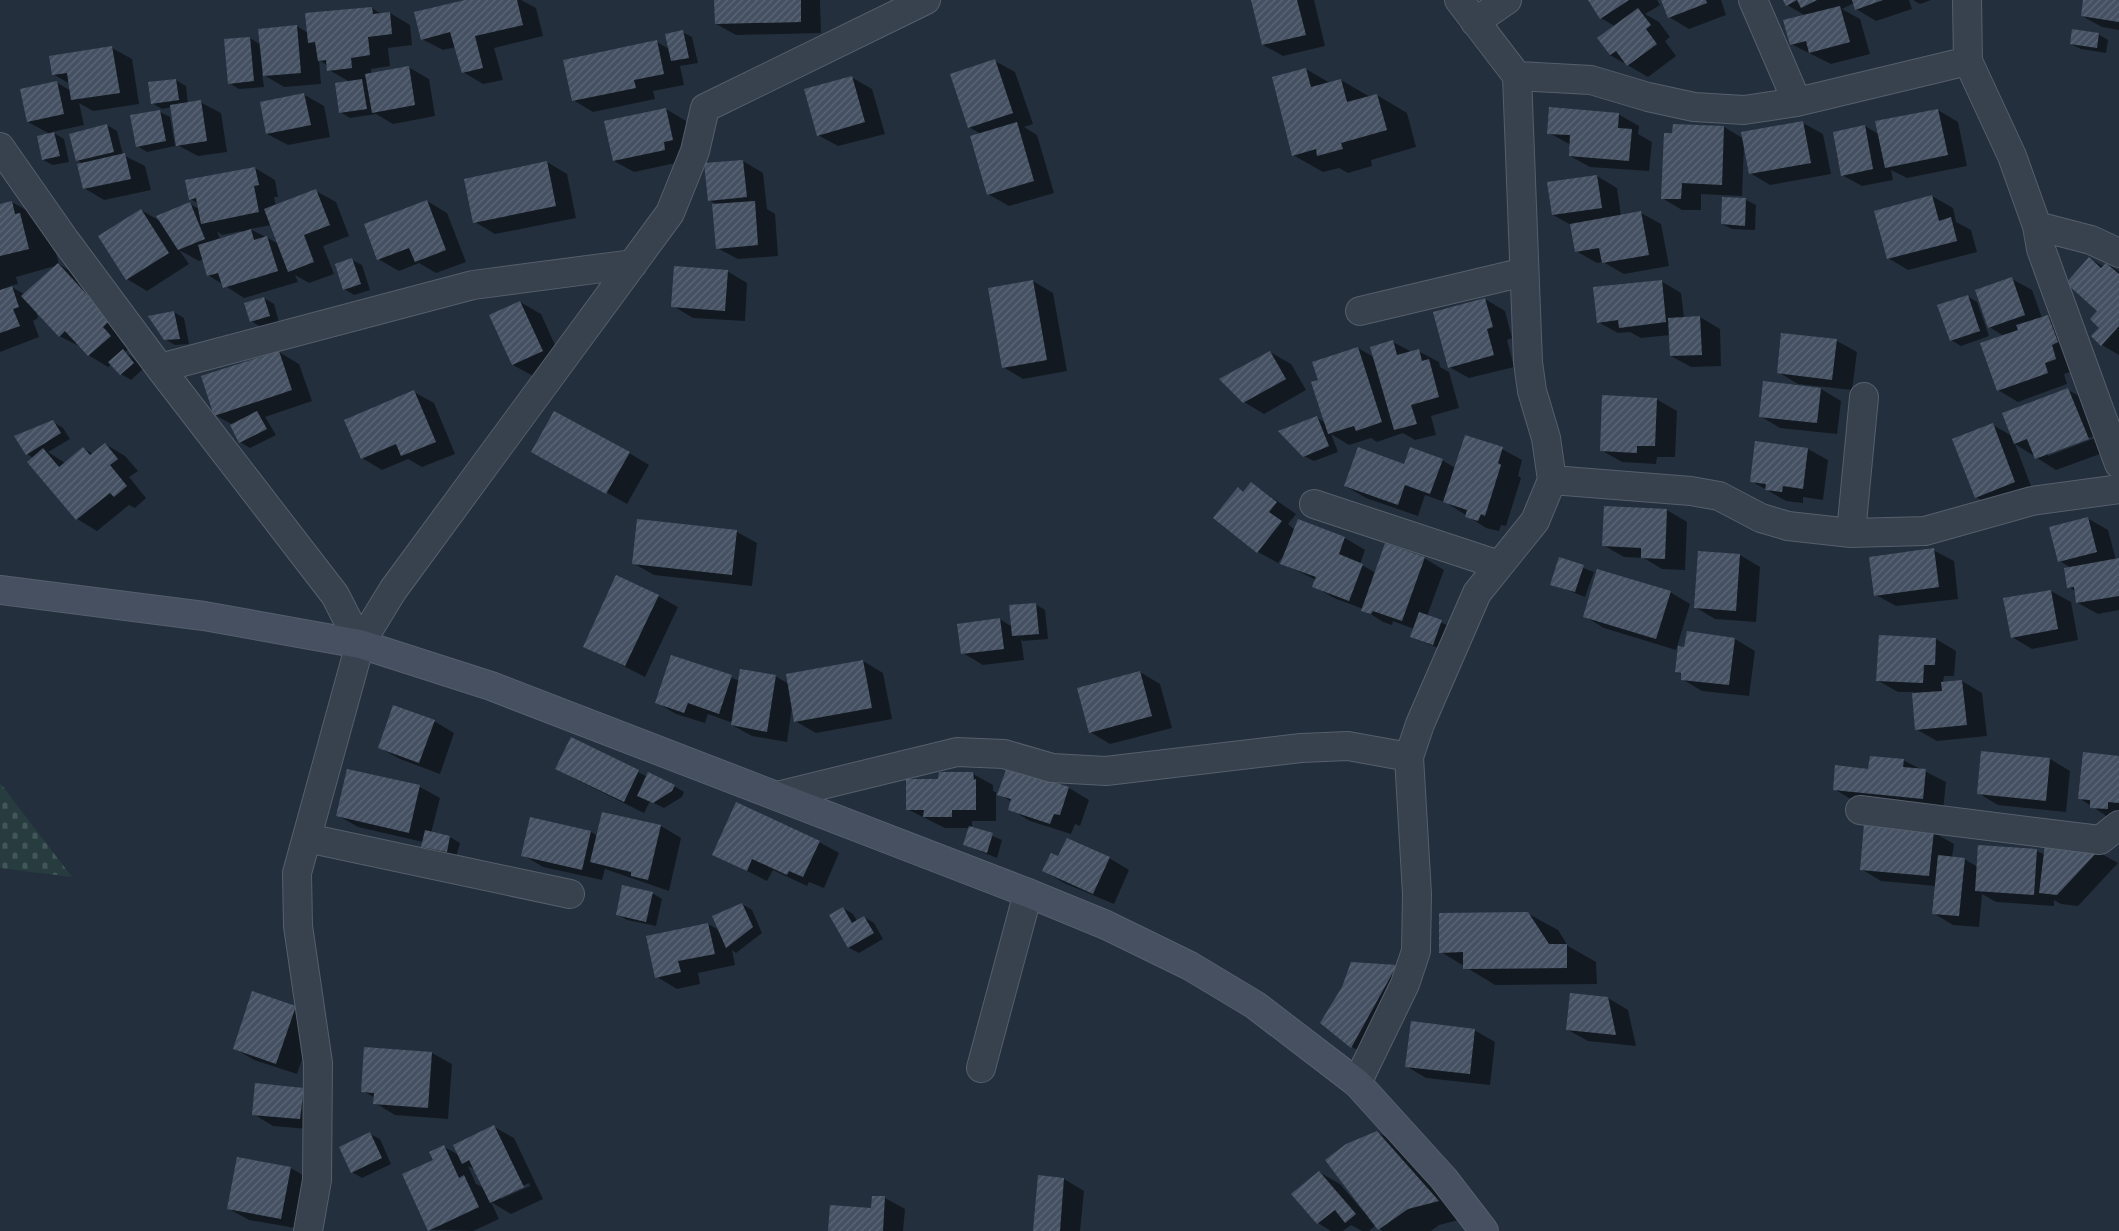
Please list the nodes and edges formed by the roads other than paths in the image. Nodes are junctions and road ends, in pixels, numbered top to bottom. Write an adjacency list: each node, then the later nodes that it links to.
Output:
1 (926, 0): 13 (street)
2 (1459, 0): 6 (street)
3 (1506, 0): 6 (street)
4 (1753, 0): 9 (street)
5 (1967, 0): 7 (street)
6 (1475, 22): 8 (street)
7 (1968, 61): 9 (street); 11 (street)
8 (1517, 76): 9 (street); 14 (street)
9 (1797, 102)
10 (0, 147): 16 (street)
11 (2037, 226): 12 (street); 18 (street)
12 (2119, 253)
13 (633, 264): 16 (street); 25 (street)
14 (1524, 272): 15 (street); 19 (street)
15 (1360, 311)
16 (160, 368): 25 (street)
17 (1864, 397): 22 (street)
18 (2119, 464)
19 (1552, 480): 22 (street); 23 (street)
20 (2119, 489): 22 (street)
21 (1314, 504): 23 (street)
22 (1851, 533)
23 (1499, 565): 26 (street)
24 (0, 590): 25 (street)
25 (360, 644): 27 (street); 30 (street)
26 (1409, 756): 27 (street); 34 (street)
27 (777, 796): 31 (street)
28 (1860, 810): 29 (street)
29 (2119, 825)
30 (307, 838): 32 (street); 35 (street)
31 (1028, 893): 33 (street); 34 (street)
32 (570, 894)
33 (981, 1068)
34 (1357, 1083): 36 (street)
35 (308, 1231)
36 (1484, 1231)

